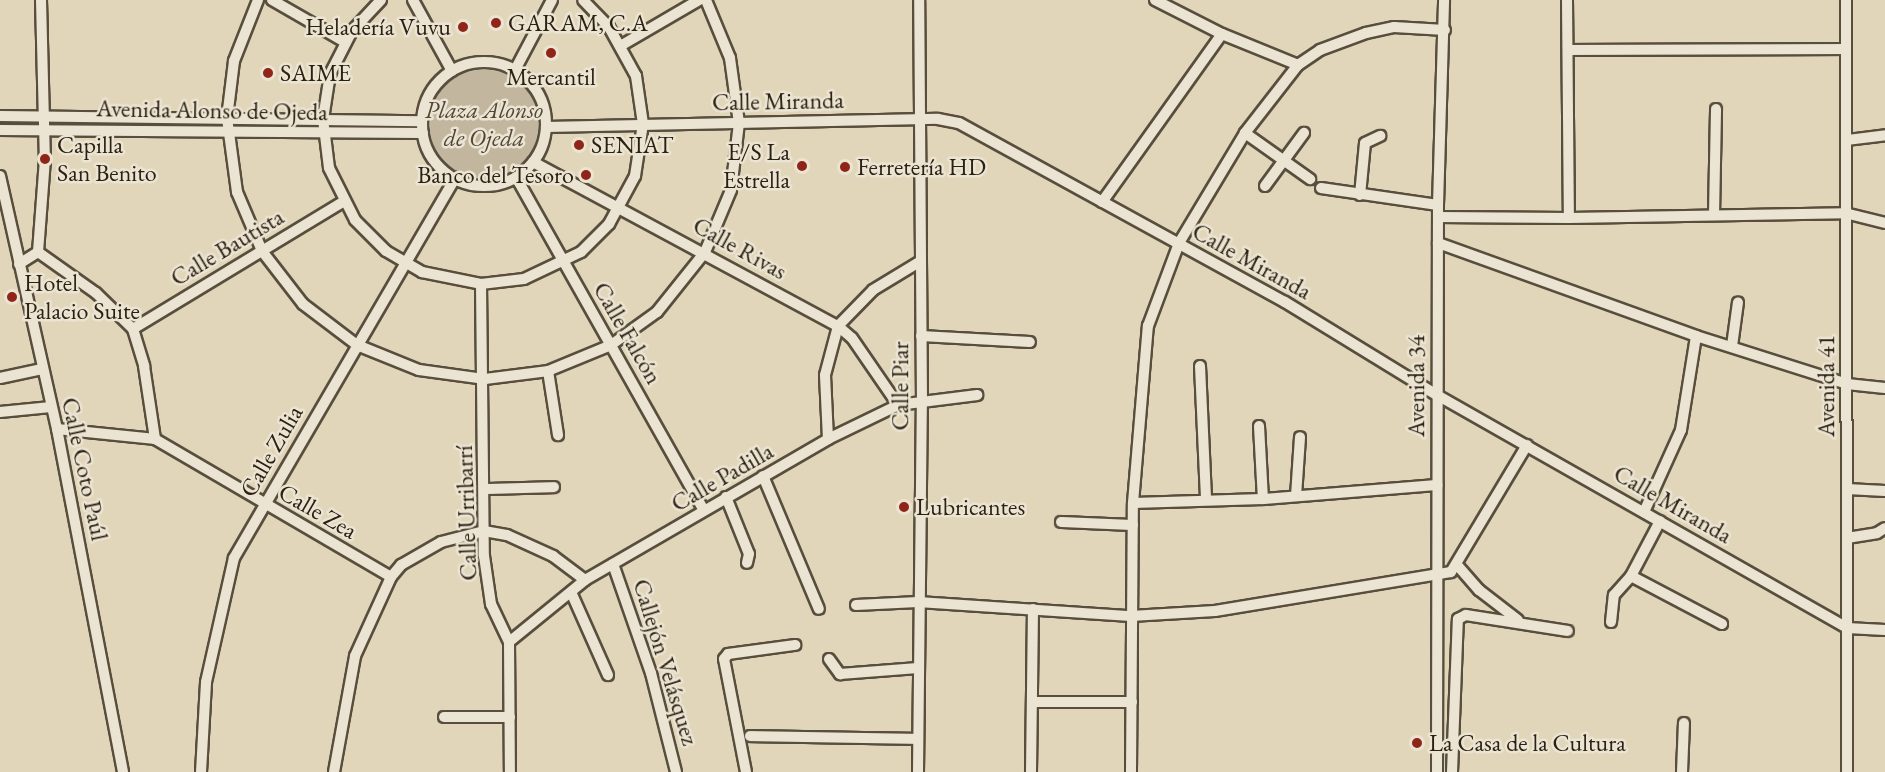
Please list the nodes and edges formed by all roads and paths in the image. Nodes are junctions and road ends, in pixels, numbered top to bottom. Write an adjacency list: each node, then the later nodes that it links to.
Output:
1 (41, 0): 26 (street)
2 (258, 0): 27 (street)
3 (273, 0): 17 (street)
4 (381, 0): 17 (street)
5 (413, 0): 23 (street)
6 (552, 0): 22 (street)
7 (583, 0): 18 (street)
8 (699, 0): 18 (street)
9 (706, 0): 30 (street)
10 (919, 0): 29 (street, Calle Piar)
11 (1155, 0): 16 (street)
12 (1444, 0): 15 (street, Avenida 34)
13 (1567, 0): 20 (street)
14 (1846, 0): 19 (street, Avenida 41)
15 (1445, 30): 21 (street); 55 (street, Avenida 34)
16 (1222, 34): 21 (street); 53 (street)
17 (345, 42): 28 (street)
18 (622, 45): 31 (street)
19 (1846, 49): 20 (street); 42 (street, Avenida 41)
20 (1568, 50): 58 (street)
21 (1298, 65): 38 (street)
22 (515, 70): 23 (street); 33 (street)
23 (452, 71): 32 (street)
24 (1716, 109): 57 (street)
25 (0, 116): 26 (street, Avenida Alonso de Ojeda)
26 (44, 116): 27 (street, Avenida Alonso de Ojeda); 35 (street)
27 (226, 118): 28 (street, Avenida Alonso de Ojeda); 36 (street)
28 (323, 119): 32 (street, Avenida Alonso de Ojeda); 37 (street)
29 (919, 120): 30 (street, Calle Miranda); 53 (street, Calle Miranda); 65 (street, Calle Piar)
30 (739, 123): 31 (street, Calle Miranda); 64 (street)
31 (643, 124): 33 (street, Calle Miranda); 54 (street)
32 (422, 127): 37 (street, Avenida Alonso de Ojeda); 47 (street)
33 (546, 127): 43 (street)
34 (0, 130): 35 (street, Avenida Alonso de Ojeda)
35 (45, 130): 36 (street, Avenida Alonso de Ojeda); 63 (street)
36 (227, 131): 37 (street, Avenida Alonso de Ojeda); 62 (street)
37 (323, 133): 52 (street)
38 (1245, 133): 44 (street); 60 (street)
39 (1305, 133): 44 (street)
40 (1885, 135): 42 (street)
41 (1380, 136): 51 (street)
42 (1847, 140): 56 (street, Avenida 41)
43 (533, 162): 46 (street); 54 (street, Calle Rivas)
44 (1283, 162): 48 (street); 49 (street)
45 (0, 176): 68 (street, Calle Coto Paúl)
46 (516, 177): 47 (street); 67 (street, Calle Falcón)
47 (455, 178): 66 (street, Calle Zulia)
48 (1310, 179)
49 (1265, 186)
50 (1321, 188): 51 (street)
51 (1360, 195): 55 (street)
52 (343, 202): 62 (street, Calle Bautista); 66 (street)
53 (1102, 202): 60 (street, Calle Miranda)
54 (620, 207): 64 (street, Calle Rivas); 67 (street)
55 (1438, 211): 58 (street); 61 (street, Avenida 34)
56 (1845, 213): 57 (street); 59 (street); 84 (street, Avenida 41)
57 (1714, 215): 58 (street)
58 (1569, 218)
59 (1885, 223)
60 (1179, 243): 86 (street, Calle Miranda); 109 (street)
61 (1438, 243): 74 (street); 86 (street, Avenida 34)
62 (262, 251): 72 (street, Calle Bautista); 76 (street)
63 (38, 252): 68 (street); 72 (street)
64 (705, 252): 71 (street, Calle Rivas); 77 (street)
65 (919, 261): 71 (street); 73 (street, Calle Piar)
66 (404, 263): 69 (street); 76 (street, Calle Zulia)
67 (564, 263): 69 (street); 77 (street, Calle Falcón)
68 (19, 264): 80 (street, Calle Coto Paúl)
69 (481, 284): 82 (street, Calle Urribarrí)
70 (1738, 302): 78 (street)
71 (838, 327): 89 (street, Calle Rivas); 97 (street)
72 (133, 329): 96 (street)
73 (921, 336): 75 (street); 88 (street, Calle Piar)
74 (1696, 336): 78 (street); 112 (street)
75 (1030, 342)
76 (357, 345): 82 (street); 110 (street, Calle Zulia)
77 (611, 345): 81 (street); 111 (street, Calle Falcón)
78 (1732, 346): 84 (street)
79 (1200, 366): 108 (street)
80 (42, 369): 83 (street); 90 (street, Calle Coto Paúl)
81 (548, 371): 82 (street); 94 (street)
82 (485, 379): 102 (street, Calle Urribarrí)
83 (2, 380)
84 (1847, 384): 85 (street); 103 (street, Avenida 41)
85 (1885, 388)
86 (1437, 394): 98 (street, Calle Miranda); 100 (street, Avenida 34)
87 (977, 395): 88 (street, Calle Padilla)
88 (922, 403): 89 (street, Calle Padilla); 127 (street, Calle Piar)
89 (898, 405): 97 (street, Calle Padilla)
90 (51, 407): 91 (street); 93 (street, Calle Coto Paúl)
91 (0, 412)
92 (1258, 426): 107 (street)
93 (57, 429): 96 (street, Calle Zea); 150 (street, Calle Coto Paúl)
94 (558, 435)
95 (1300, 437): 105 (street)
96 (154, 439): 110 (street, Calle Zea)
97 (828, 439): 99 (street, Calle Padilla)
98 (1527, 445): 112 (street, Calle Miranda); 121 (street)
99 (763, 476): 106 (street, Calle Padilla); 129 (street)
100 (1437, 485): 105 (street); 122 (street, Avenida 34)
101 (554, 487): 102 (street)
102 (484, 489): 117 (street, Calle Urribarrí)
103 (1847, 489): 104 (street); 118 (street, Avenida 41)
104 (1885, 491)
105 (1296, 496): 107 (street)
106 (726, 497): 111 (street, Calle Padilla); 119 (street)
107 (1263, 499): 108 (street)
108 (1206, 500): 109 (street)
109 (1134, 503): 115 (street)
110 (265, 505): 124 (street, Calle Zea); 151 (street, Calle Zulia)
111 (704, 510): 120 (street, Calle Padilla)
112 (1644, 512): 113 (street, Calle Miranda)
113 (1660, 521): 123 (street); 135 (street, Calle Miranda)
114 (1060, 522): 115 (street)
115 (1133, 525): 131 (street)
116 (1885, 528): 118 (street)
117 (484, 531): 124 (street); 125 (street); 138 (street, Calle Urribarrí)
118 (1847, 538): 135 (street, Avenida 41)
119 (747, 563)
120 (613, 564): 125 (street, Calle Padilla); 154 (street, Callejón Velásquez)
121 (1458, 566): 122 (street); 132 (street)
122 (1438, 575): 131 (street); 159 (street, Avenida 34)
123 (1631, 576): 133 (street); 134 (street)
124 (391, 577): 152 (street)
125 (585, 580): 126 (street, Calle Padilla)
126 (571, 592): 138 (street, Calle Padilla); 142 (street)
127 (918, 602): 128 (street); 130 (street); 141 (street, Calle Piar)
128 (856, 605)
129 (819, 609)
130 (1033, 609): 131 (street); 143 (street)
131 (1131, 616): 144 (street)
132 (1520, 621): 137 (street); 160 (street)
133 (1611, 622)
134 (1722, 624)
135 (1847, 628): 136 (street, Calle Miranda); 162 (street, Avenida 41)
136 (1885, 630)
137 (1568, 631)
138 (509, 642): 146 (street, Calle Urribarrí)
139 (795, 645): 155 (street)
140 (829, 659): 141 (street)
141 (918, 668): 149 (street, Calle Piar)
142 (608, 675)
143 (1032, 702): 144 (street); 157 (street)
144 (1132, 702): 158 (street)
145 (444, 717): 146 (street)
146 (510, 717): 153 (street, Calle Urribarrí)
147 (1684, 723): 161 (street)
148 (750, 736): 149 (street)
149 (918, 739): 156 (street, Calle Piar)
150 (123, 772)
151 (201, 772)
152 (334, 772)
153 (510, 772)
154 (676, 772)
155 (746, 772)
156 (918, 772)
157 (1031, 772)
158 (1131, 772)
159 (1437, 772)
160 (1452, 772)
161 (1682, 772)
162 (1847, 772)

